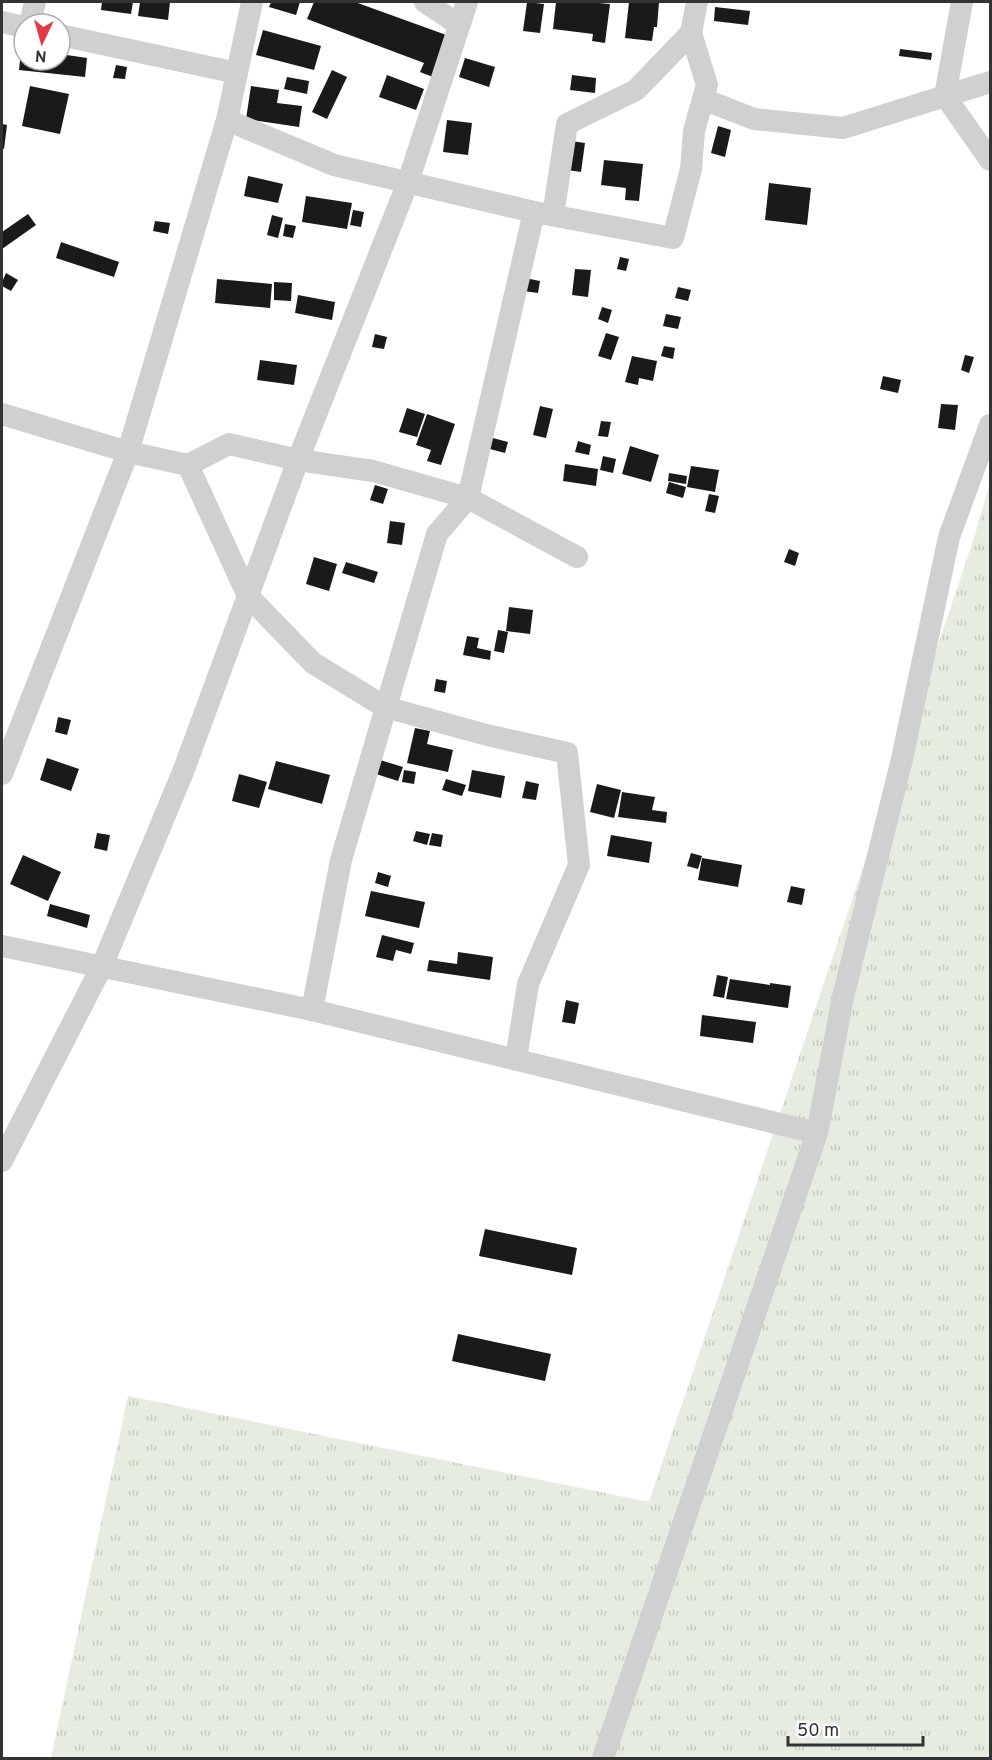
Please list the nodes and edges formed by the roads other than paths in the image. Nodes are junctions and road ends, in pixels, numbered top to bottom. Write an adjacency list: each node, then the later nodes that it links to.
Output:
1 (252, 2): 9 (street)
2 (425, 2): 6 (street)
3 (467, 2): 6 (street)
4 (697, 2): 7 (street)
5 (962, 2): 11 (street)
6 (459, 25): 15 (street)
7 (691, 33): 12 (street); 16 (street)
8 (72, 38): 9 (street)
9 (237, 73): 13 (street)
10 (990, 82): 11 (street)
11 (945, 96): 12 (street); 14 (street)
12 (703, 99): 16 (street)
13 (227, 120): 15 (street); 19 (street)
14 (990, 160)
15 (408, 182): 16 (street); 20 (street)
16 (543, 214): 22 (street)
17 (2, 414): 19 (street)
18 (990, 425): 31 (street)
19 (128, 452): 21 (street); 26 (street)
20 (298, 460): 21 (street); 22 (street); 24 (street)
21 (188, 465): 24 (street)
22 (468, 498): 23 (street); 25 (street)
23 (577, 557)
24 (248, 596): 25 (street); 28 (street)
25 (385, 707): 29 (street); 30 (street)
26 (2, 774)
27 (2, 946): 28 (street)
28 (102, 966): 29 (street); 32 (street)
29 (312, 1010): 30 (street)
30 (516, 1059): 31 (street)
31 (817, 1132): 33 (street)
32 (2, 1161)
33 (603, 1758)

